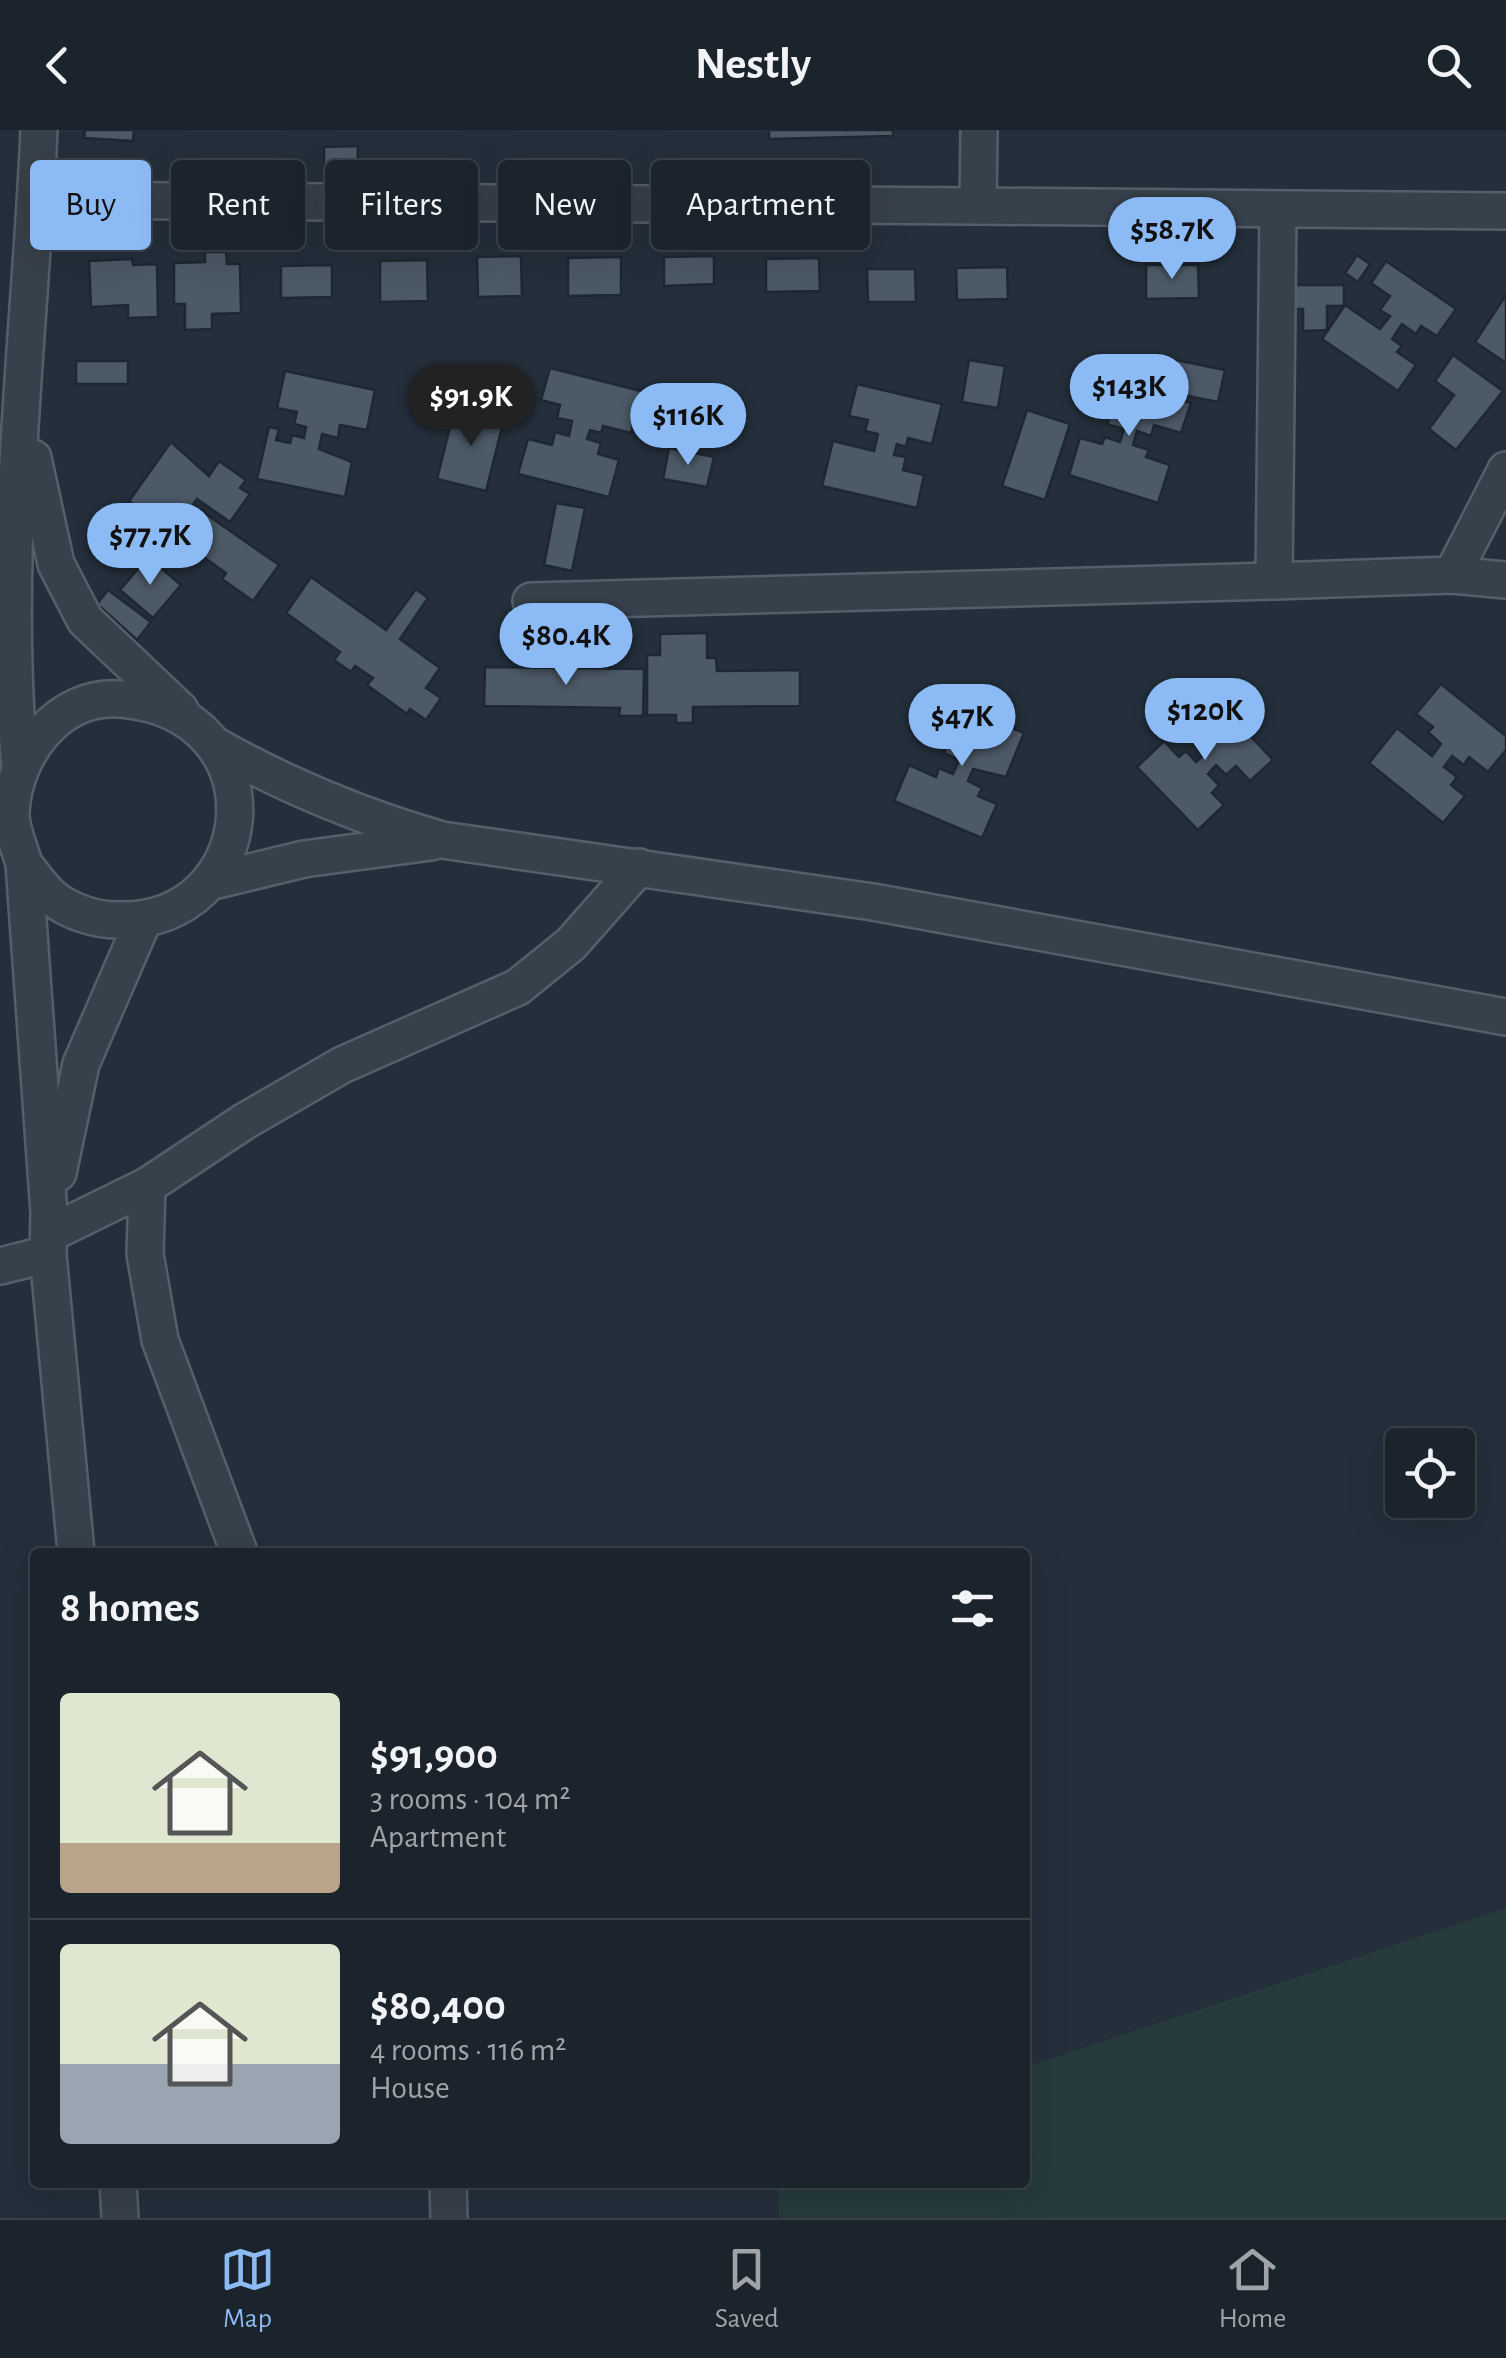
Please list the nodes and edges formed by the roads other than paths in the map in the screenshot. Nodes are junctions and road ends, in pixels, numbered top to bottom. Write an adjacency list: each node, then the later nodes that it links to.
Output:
1 (40, 130): 3 (street)
2 (979, 130): 5 (street)
3 (38, 160)
4 (151, 201): 5 (street)
5 (978, 206): 6 (street)
6 (1278, 211): 7 (street); 14 (street)
7 (1506, 211)
8 (30, 225): 9 (street)
9 (13, 297): 10 (street)
10 (22, 408): 16 (street); 18 (street)
11 (1506, 470): 12 (street)
12 (1452, 576): 13 (street); 14 (street)
13 (1506, 580)
14 (1274, 581): 15 (street)
15 (531, 601)
16 (188, 718): 17 (street); 18 (street)
17 (216, 746): 19 (street); 22 (street)
18 (20, 766): 20 (street)
19 (442, 840): 21 (street); 22 (street)
20 (24, 864): 23 (street); 26 (street)
21 (639, 867): 24 (street); 25 (street)
22 (209, 882): 23 (street)
23 (144, 921): 26 (street)
24 (1506, 1018)
25 (146, 1186): 26 (street); 29 (street)
26 (49, 1234): 27 (street); 28 (street)
27 (0, 1266)
28 (76, 1548)
29 (238, 1548)
30 (118, 2188): 32 (street)
31 (448, 2188): 33 (street)
32 (120, 2218)
33 (449, 2218)

